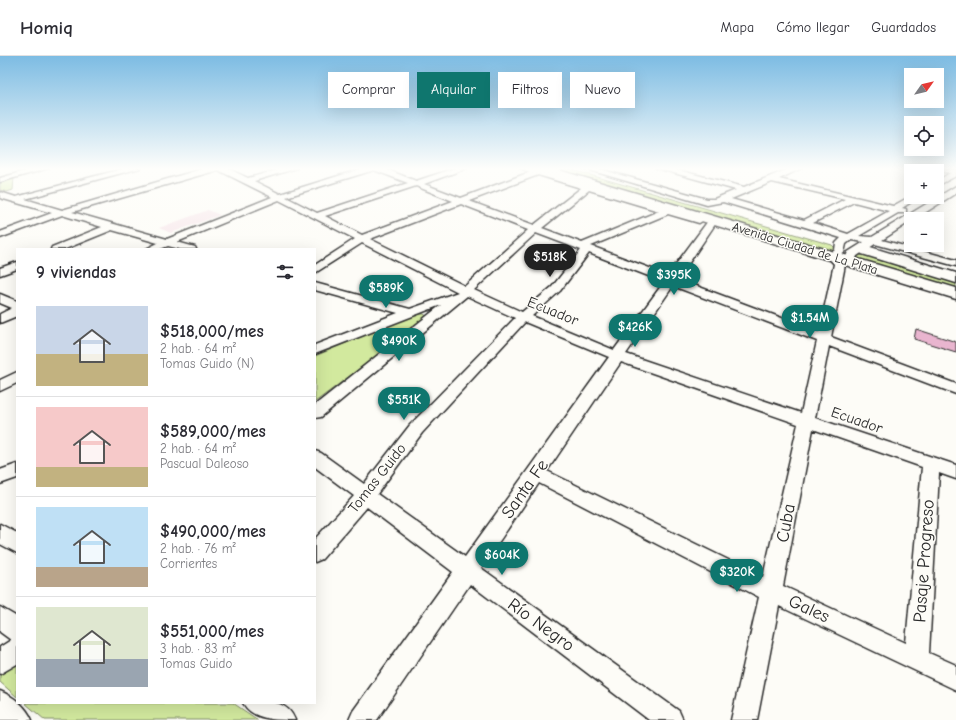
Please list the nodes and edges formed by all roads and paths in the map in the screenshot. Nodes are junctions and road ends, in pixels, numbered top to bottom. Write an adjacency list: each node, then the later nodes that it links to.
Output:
1 (31, 199): 23 (street)
2 (108, 199): 23 (street)
3 (274, 199): 35 (street)
4 (283, 199): 26 (street, Ecuador)
5 (370, 199): 26 (street)
6 (456, 199): 18 (street)
7 (466, 199): 18 (street)
8 (572, 199): 31 (street)
9 (627, 199): 22 (street, Avenida Ciudad de La Plata)
10 (638, 199): 19 (highway)
11 (642, 199): 19 (highway, Avenida Ciudad de La Plata)
12 (677, 199): 40 (highway, Avenida Ciudad de La Plata)
13 (696, 199): 14 (street, Avenida Ciudad de La Plata)
14 (723, 199): 27 (street)
15 (850, 199): 27 (street)
16 (856, 199): 21 (street)
17 (940, 199): 25 (street)
18 (461, 201): 31 (street); 33 (street)
19 (652, 202): 40 (highway, Avenida Ciudad de La Plata)
20 (904, 203): 21 (street)
21 (894, 209): 24 (street); 40 (street)
22 (666, 211): 29 (street, Avenida Ciudad de La Plata); 39 (street)
23 (63, 212): 30 (street); 32 (street)
24 (907, 212)
25 (919, 212)
26 (318, 216): 33 (street, Ecuador)
27 (806, 222): 40 (street)
28 (904, 222): 34 (street)
29 (711, 223): 40 (street, Avenida Ciudad de La Plata); 46 (street, Santa Fe)
30 (112, 226): 35 (street); 36 (street)
31 (535, 229): 39 (street); 48 (street)
32 (0, 235)
33 (363, 238): 43 (street); 48 (street, Ecuador)
34 (875, 241): 40 (street); 40 (street); 41 (street)
35 (166, 242): 37 (street); 38 (street)
36 (58, 248)
37 (153, 248)
38 (187, 248)
39 (584, 248): 46 (street); 55 (street, Tomas Guido)
40 (846, 251): 45 (highway); 49 (highway, Avenida Ciudad de La Plata); 51 (street, Avenida Ciudad de La Plata); 58 (street, Cuba)
41 (956, 263)
42 (16, 265): 44 (street)
43 (316, 269)
44 (0, 272)
45 (956, 279)
46 (671, 281): 58 (street); 60 (street, Santa Fe)
47 (316, 286): 54 (street)
48 (466, 291): 54 (street); 55 (street, Ecuador); 56 (street)
49 (956, 294)
50 (0, 298): 52 (street)
51 (956, 298)
52 (16, 306)
53 (16, 311): 57 (street)
54 (409, 313): 56 (street); 59 (street)
55 (522, 317): 60 (street, Ecuador); 72 (street, Tomas Guido)
56 (433, 318): 64 (street)
57 (0, 319)
58 (823, 339): 63 (street); 65 (street, Cuba)
59 (316, 350)
60 (618, 356): 65 (street, Ecuador); 70 (street, Santa Fe)
61 (16, 378): 62 (street)
62 (0, 386)
63 (956, 389)
64 (316, 412)
65 (806, 420): 67 (street, Ecuador); 77 (street, Cuba)
66 (316, 459): 72 (street, Río Negro)
67 (931, 463): 69 (street, Ecuador); 81 (street, Pasaje Progreso)
68 (16, 470): 71 (street)
69 (956, 472)
70 (536, 473): 76 (street, Santa Fe); 77 (street, Gales)
71 (0, 477)
72 (365, 495): 75 (street, Tomas Guido); 76 (street, Río Negro)
73 (0, 532): 74 (street)
74 (16, 543)
75 (316, 552)
76 (467, 570): 89 (street, Santa Fe); 90 (street, Río Negro)
77 (772, 592): 81 (street, Gales); 86 (street, Cuba)
78 (0, 618): 79 (street)
79 (16, 630)
80 (16, 650): 82 (street)
81 (917, 659): 83 (street, Gales)
82 (0, 662)
83 (956, 678)
84 (0, 704): 87 (street)
85 (258, 704): 88 (street)
86 (746, 719)
87 (19, 720)
88 (282, 720)
89 (362, 720)
90 (670, 720)

